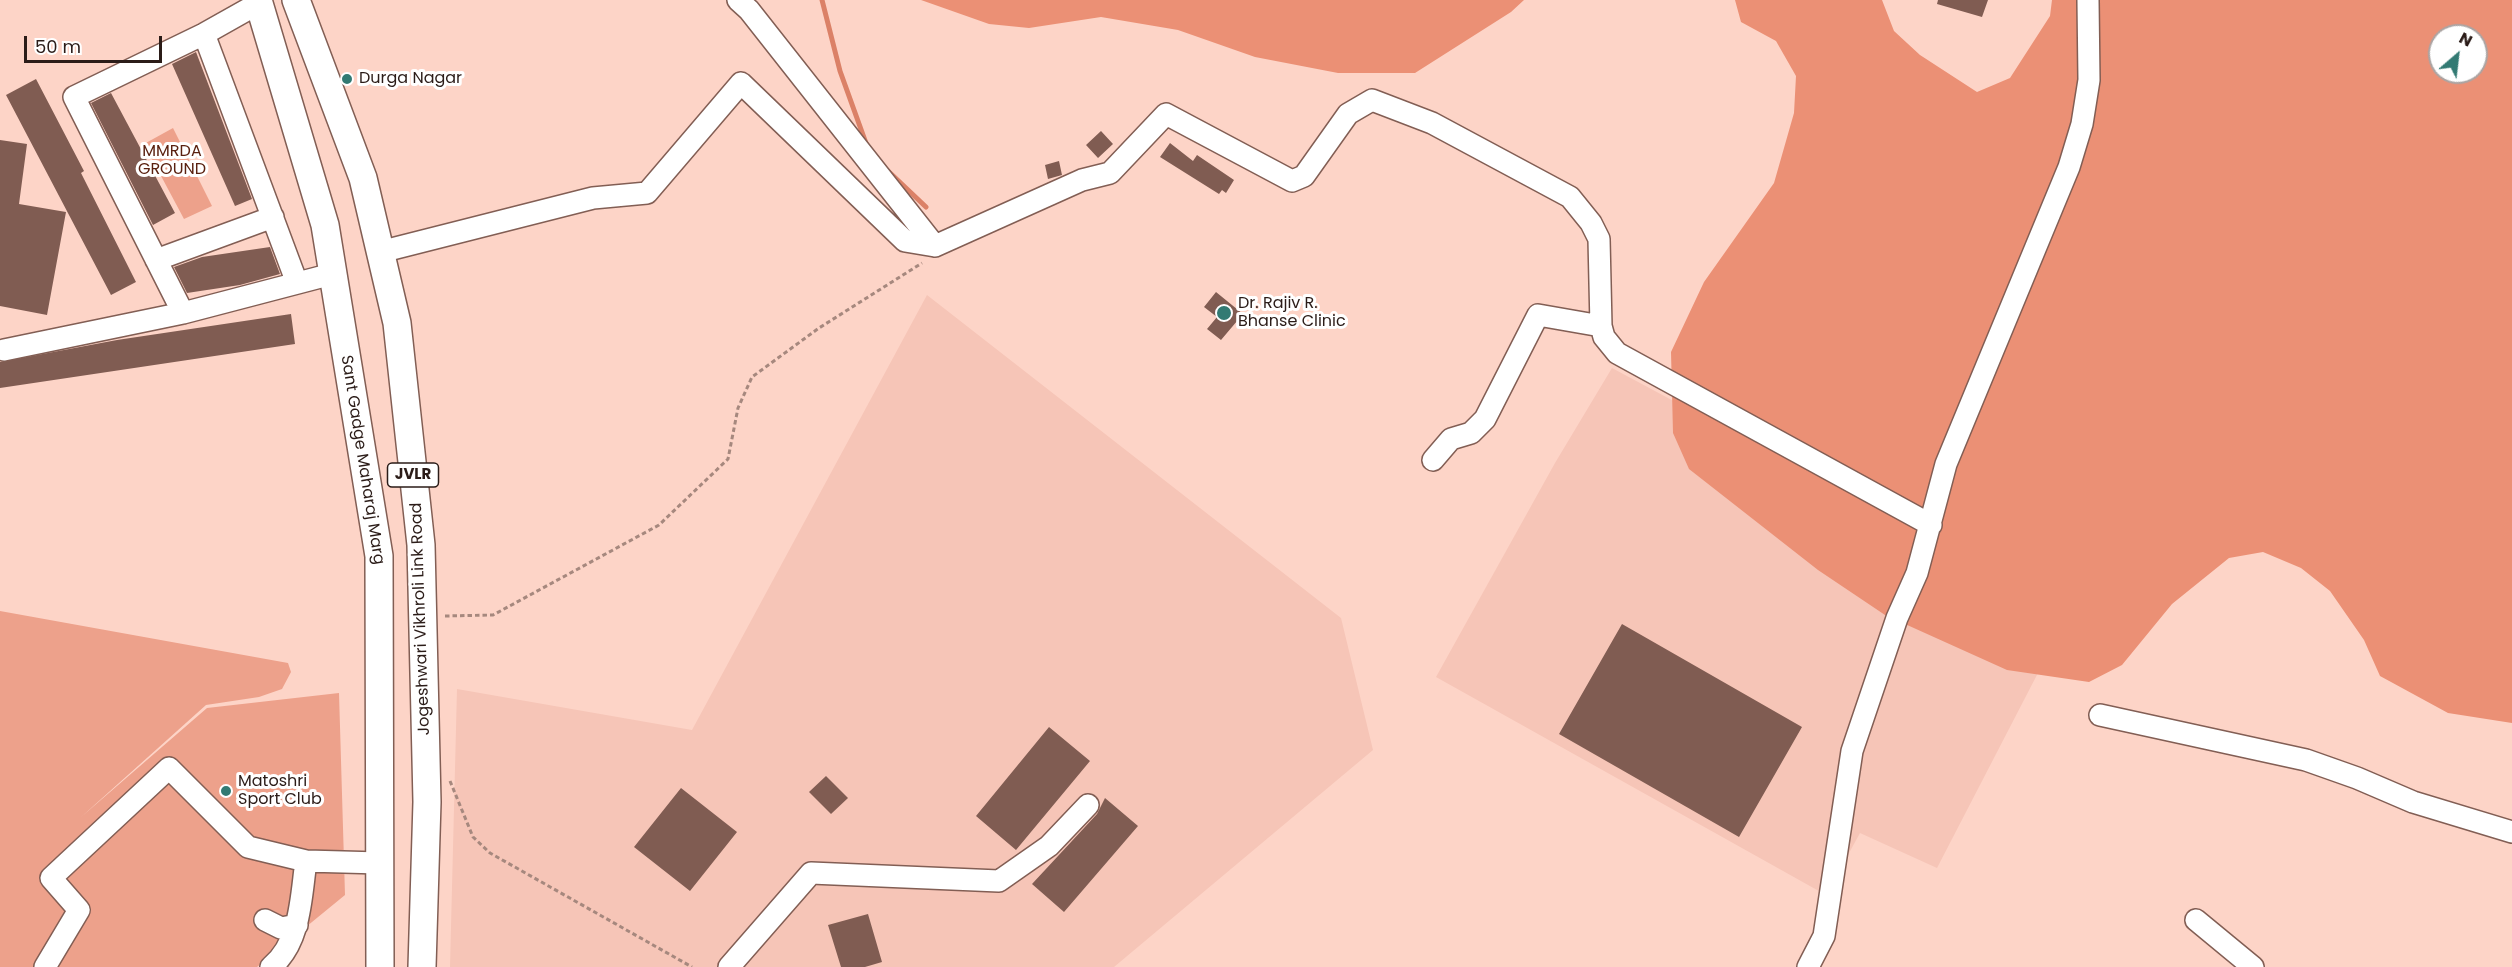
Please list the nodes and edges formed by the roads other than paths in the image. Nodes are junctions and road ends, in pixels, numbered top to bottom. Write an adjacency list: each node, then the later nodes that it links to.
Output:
1 (297, 0): 8 (main road, Jogeshwari Vikhroli Link Road / JVLR)
2 (738, 0): 7 (street)
3 (2088, 0): 16 (street)
4 (259, 2): 5 (street); 10 (main road, Sant Gadge Maharaj Marg / JVLR)
5 (204, 34): 6 (street); 9 (street)
6 (273, 217): 9 (street); 11 (street)
7 (935, 246): 8 (street); 13 (street)
8 (380, 252): 28 (main road, Jogeshwari Vikhroli Link Road / JVLR)
9 (156, 260): 12 (street)
10 (332, 274): 11 (street); 21 (main road, Sant Gadge Maharaj Marg / JVLR)
11 (297, 283): 12 (street)
12 (183, 313): 14 (street)
13 (1601, 327): 15 (street); 16 (street)
14 (4, 350)
15 (1433, 460)
16 (1930, 525): 30 (street)
17 (2100, 715): 19 (street)
18 (1088, 805): 29 (street)
19 (2512, 832)
20 (306, 861): 21 (street); 24 (street); 25 (street)
21 (380, 863): 27 (main road, Sant Gadge Maharaj Marg / JVLR)
22 (265, 920): 24 (street)
23 (2196, 920): 31 (street)
24 (297, 926): 26 (street)
25 (45, 967)
26 (271, 967)
27 (380, 967)
28 (423, 967)
29 (729, 967)
30 (1808, 967)
31 (2253, 967)

